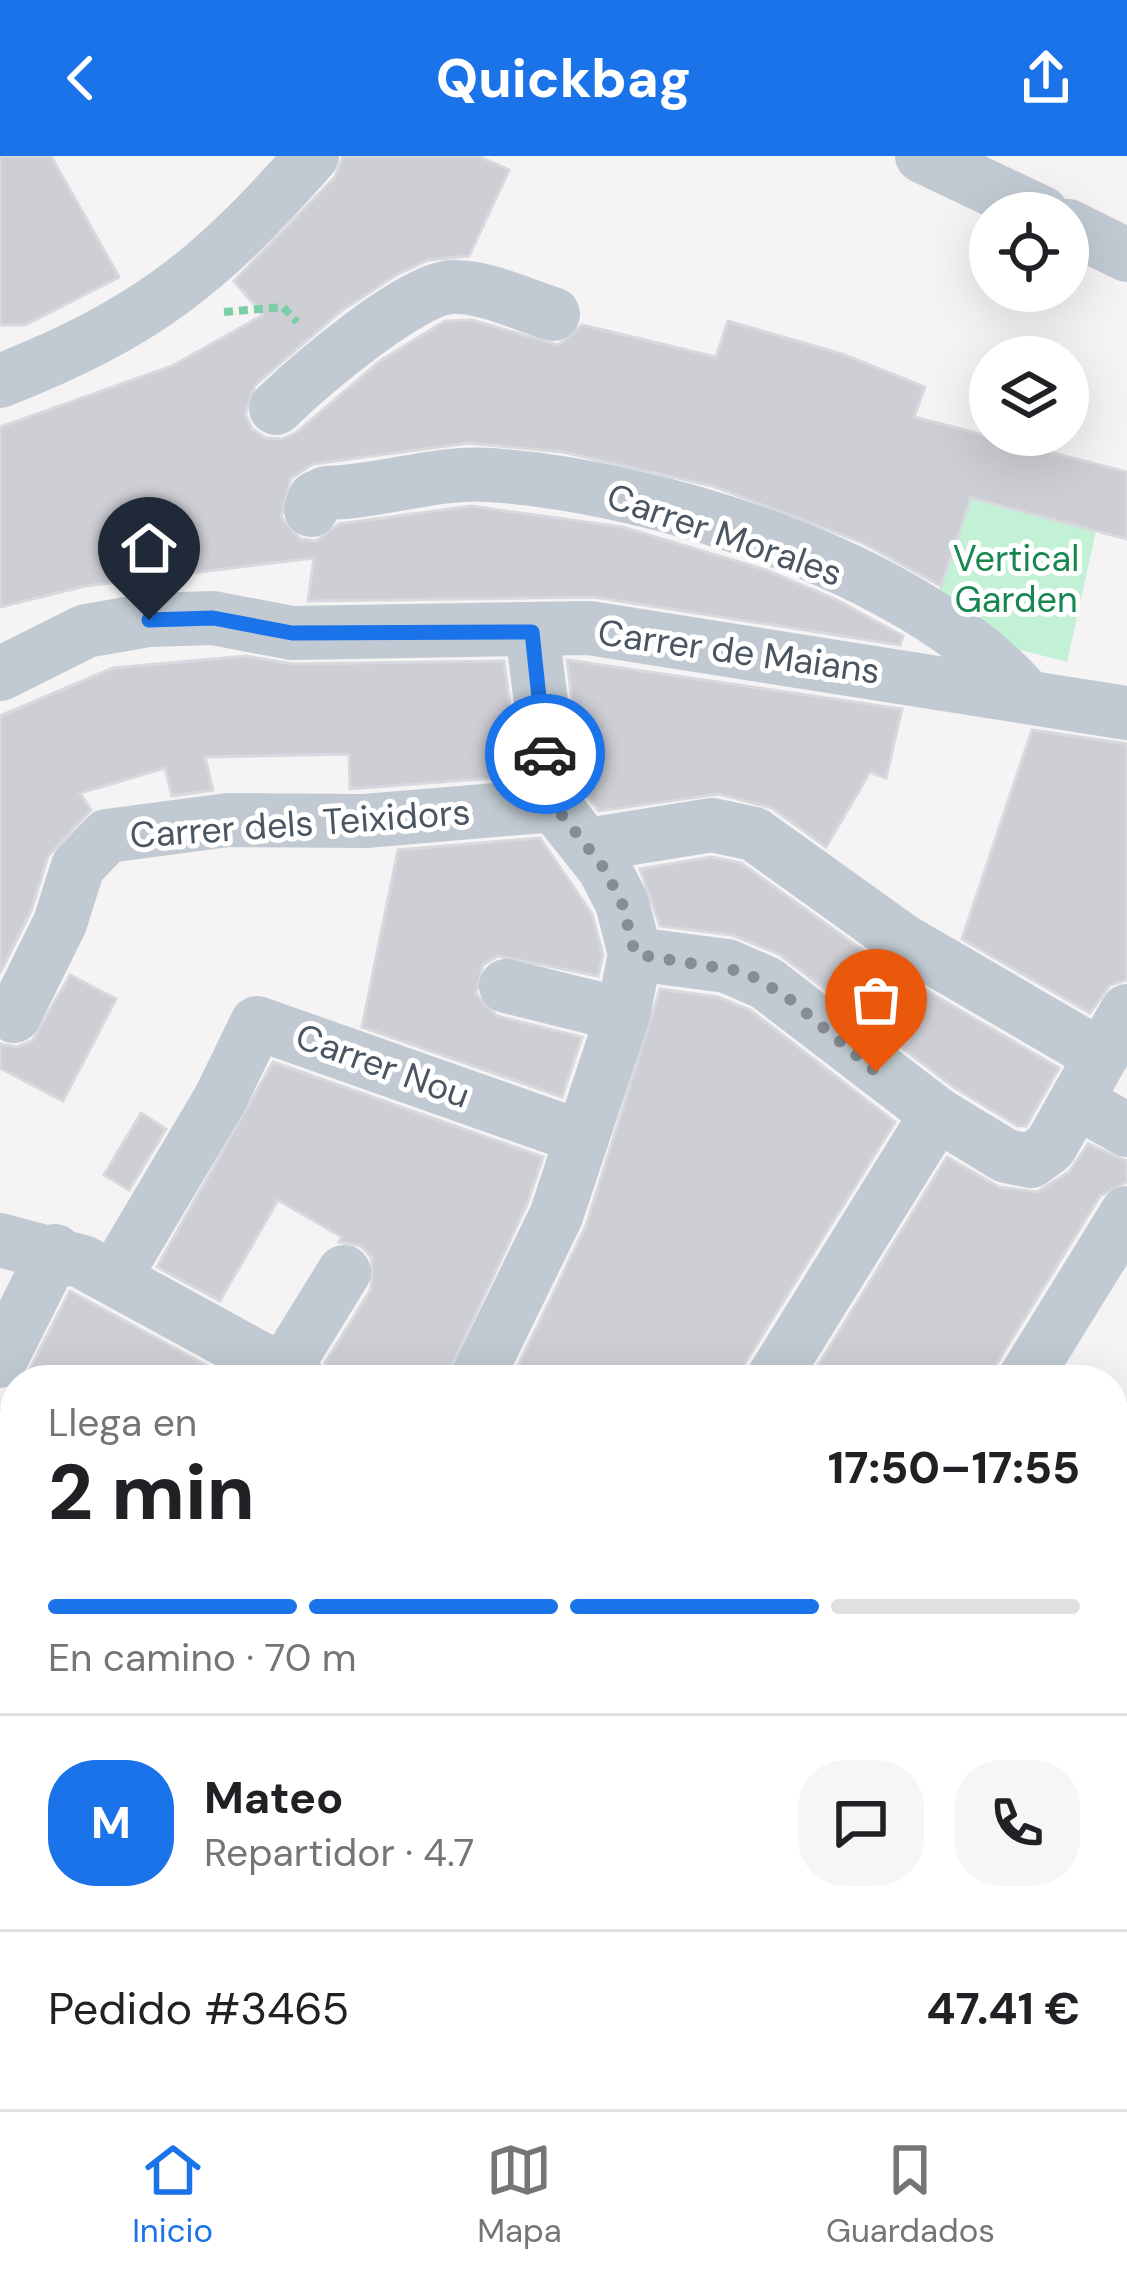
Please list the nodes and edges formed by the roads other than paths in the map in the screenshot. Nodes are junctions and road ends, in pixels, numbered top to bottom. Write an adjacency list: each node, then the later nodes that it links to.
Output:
1 (312, 156): 7 (street)
2 (922, 156): 3 (street)
3 (998, 192)
4 (1089, 236): 5 (street)
5 (1127, 255)
6 (553, 314): 8 (street)
7 (0, 381)
8 (276, 408)
9 (311, 510): 12 (street, Carrer Morales)
10 (532, 632): 11 (street, Carrer de Maians); 12 (street, Carrer de Maians); 14 (street)
11 (0, 674)
12 (1023, 692): 13 (street, Carrer de Maians)
13 (1127, 713)
14 (571, 825): 15 (street); 18 (street, Carrer dels Teixidors); 19 (street, Carrer dels Teixidors)
15 (635, 954): 17 (street); 20 (street)
16 (506, 986): 17 (street)
17 (623, 1015): 22 (street)
18 (14, 1016)
19 (1102, 1056): 20 (street); 21 (street, Carrer dels Teixidors)
20 (937, 1114): 32 (street)
21 (1127, 1130)
22 (581, 1137): 27 (street, Carrer Nou); 31 (street)
23 (1127, 1213): 33 (street)
24 (0, 1240): 25 (street)
25 (55, 1251): 27 (street); 28 (street)
26 (344, 1272): 30 (street)
27 (114, 1278): 29 (street)
28 (0, 1361)
29 (271, 1365)
30 (297, 1365)
31 (483, 1365)
32 (781, 1365)
33 (1033, 1365)

